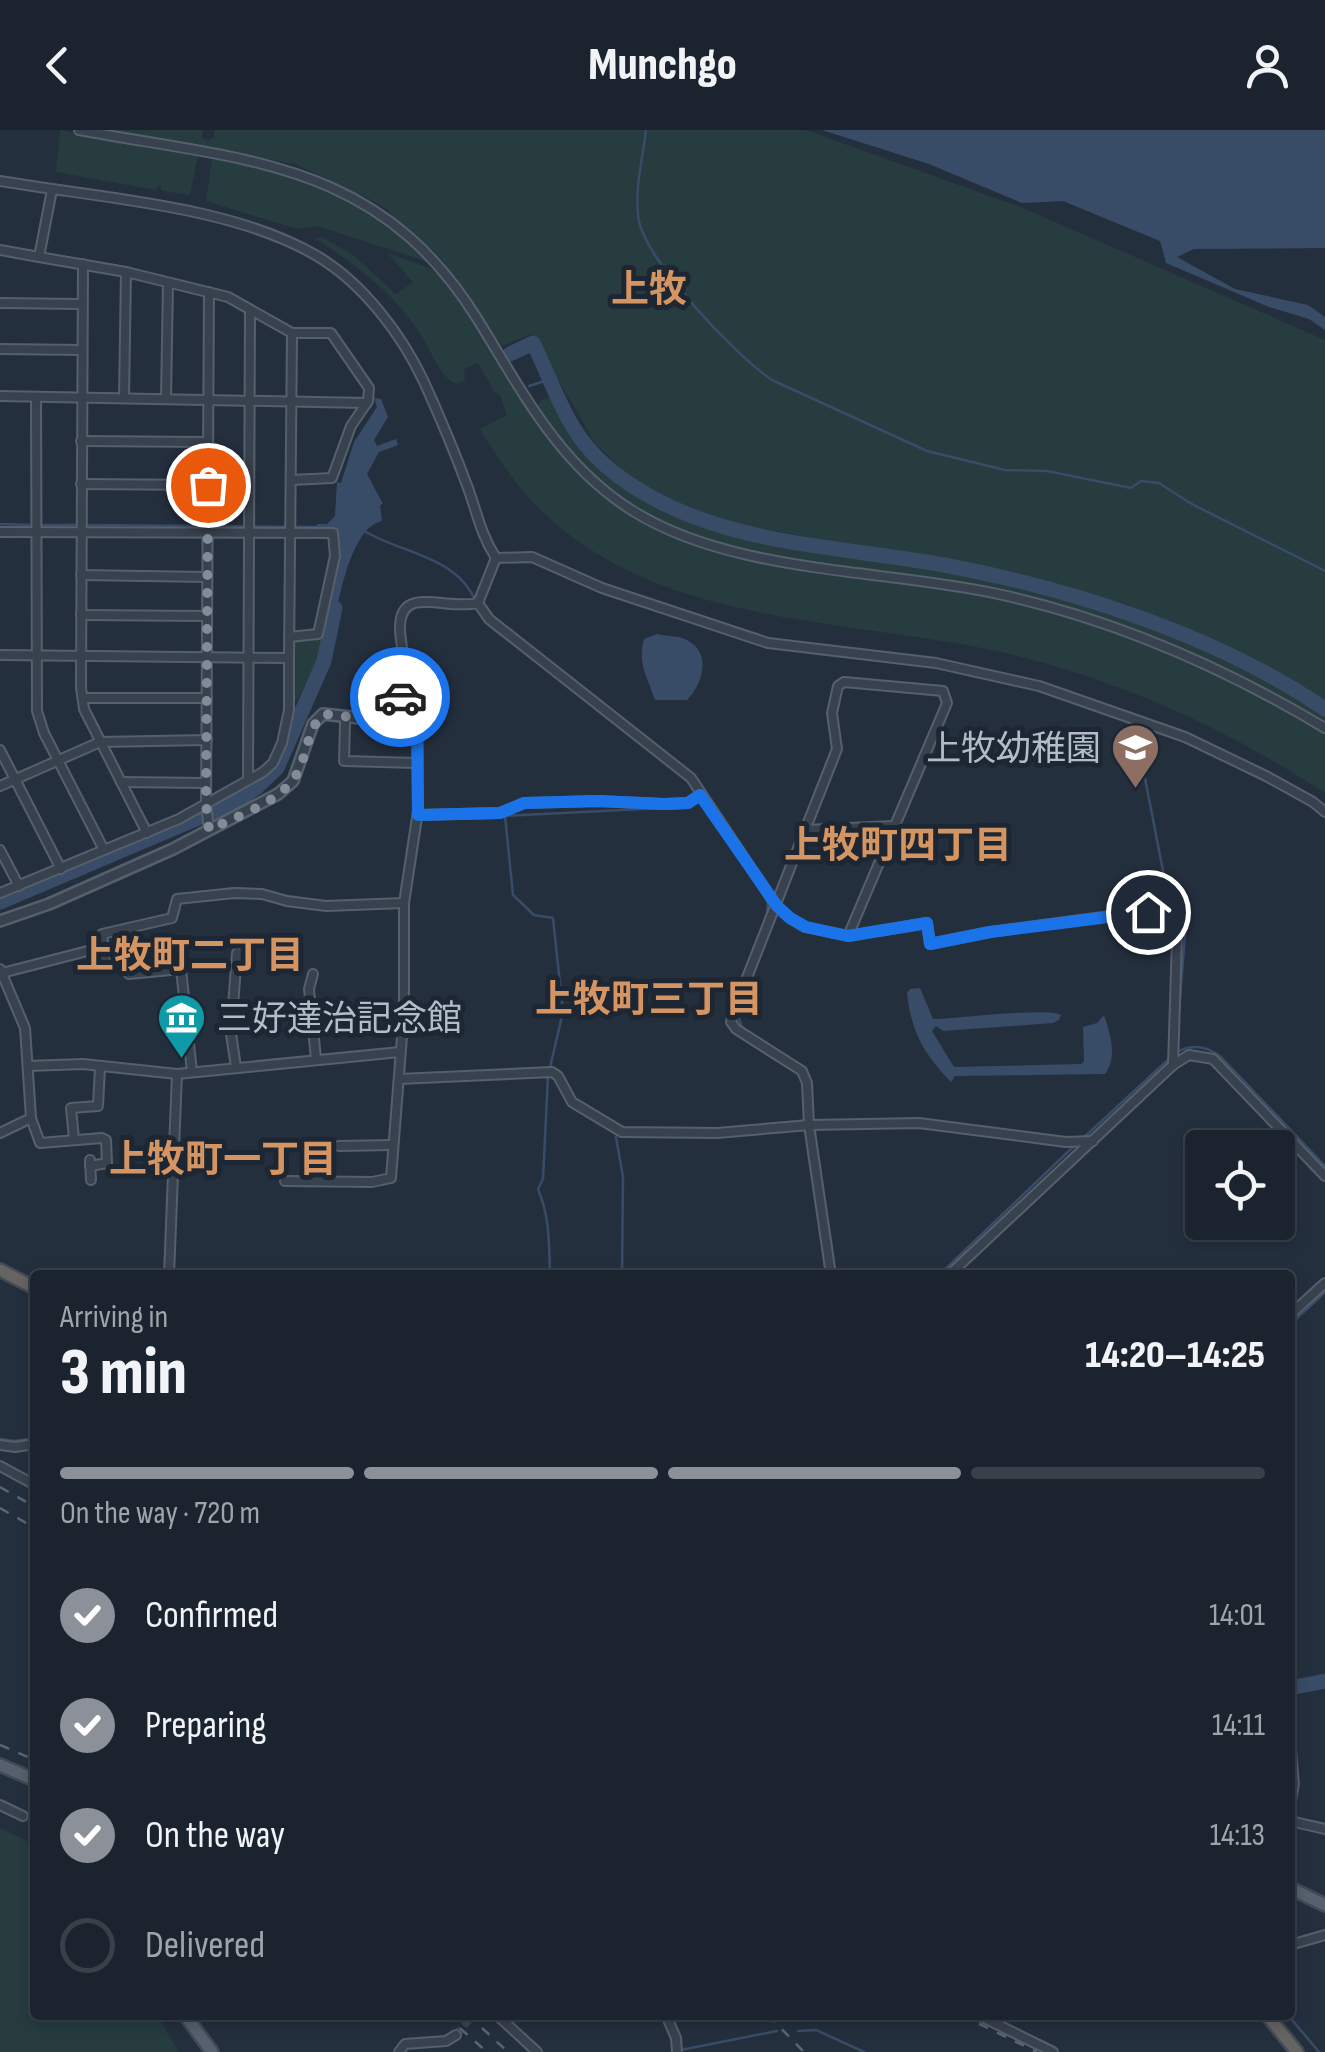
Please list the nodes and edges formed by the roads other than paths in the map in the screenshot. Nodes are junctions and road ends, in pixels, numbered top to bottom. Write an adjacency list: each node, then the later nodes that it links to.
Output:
1 (79, 130): 53 (street)
2 (0, 181): 3 (street)
3 (52, 190): 5 (street); 36 (street)
4 (0, 250): 5 (street)
5 (39, 257): 6 (street)
6 (83, 264): 7 (street); 11 (street)
7 (126, 272): 8 (street); 19 (street)
8 (168, 282): 9 (street); 20 (street)
9 (210, 292): 12 (street); 21 (street)
10 (0, 303): 11 (street)
11 (82, 304): 15 (street)
12 (250, 310): 13 (street); 22 (street)
13 (292, 333): 23 (street); 24 (street)
14 (0, 349): 15 (street)
15 (82, 350): 18 (street)
16 (0, 396): 17 (street)
17 (36, 397): 18 (street); 31 (street)
18 (81, 398): 19 (street); 25 (street)
19 (124, 398): 20 (street)
20 (166, 398): 21 (street)
21 (208, 399): 22 (street); 26 (street)
22 (249, 400): 23 (street); 34 (street)
23 (290, 401): 24 (street); 27 (street)
24 (367, 403): 27 (street)
25 (81, 441): 26 (street); 28 (street)
26 (208, 442): 29 (street)
27 (290, 480): 35 (street)
28 (81, 484): 29 (street); 32 (street)
29 (208, 485): 33 (street)
30 (0, 532): 31 (street)
31 (34, 532): 32 (street); 44 (street)
32 (81, 532): 33 (street); 37 (street)
33 (208, 532): 34 (street); 38 (street)
34 (248, 532): 35 (street); 47 (street)
35 (291, 533): 42 (street); 42 (street)
36 (496, 558): 39 (street); 66 (street)
37 (81, 575): 38 (street); 40 (street)
38 (207, 576): 41 (street)
39 (478, 603): 49 (street); 64 (street)
40 (81, 615): 41 (street); 45 (street)
41 (207, 616): 46 (street)
42 (289, 637): 48 (street)
43 (0, 656): 44 (street)
44 (34, 656): 45 (street); 57 (street)
45 (80, 656): 46 (street); 50 (street)
46 (206, 657): 47 (street); 51 (street)
47 (248, 658): 48 (street); 60 (street)
48 (289, 658): 60 (street)
49 (408, 691): 58 (street); 69 (street)
50 (82, 698): 51 (street); 55 (street)
51 (206, 698): 54 (street)
52 (345, 723): 58 (street)
53 (1325, 728)
54 (207, 740): 55 (street); 62 (street)
55 (100, 742): 57 (street); 61 (street)
56 (0, 750): 59 (street)
57 (58, 760): 59 (street); 73 (street)
58 (417, 763): 67 (street)
59 (15, 780): 63 (street); 74 (street)
60 (248, 780): 65 (street)
61 (121, 782): 62 (street); 71 (street)
62 (206, 783): 65 (street)
63 (0, 786)
64 (700, 795): 67 (street); 78 (street)
65 (206, 804): 69 (street); 71 (street)
66 (1325, 812)
67 (418, 815): 77 (street)
68 (894, 826): 70 (street); 70 (street); 80 (street)
69 (209, 830): 79 (street)
70 (805, 830): 78 (street)
71 (146, 833): 73 (street)
72 (0, 850): 75 (street)
73 (104, 850): 74 (street)
74 (61, 869): 75 (street)
75 (18, 886): 76 (street)
76 (0, 892)
77 (404, 903): 81 (street); 85 (street)
78 (777, 906): 80 (street); 97 (street)
79 (0, 921)
80 (848, 936): 87 (street)
81 (103, 948): 83 (street); 92 (street)
82 (237, 953): 90 (street)
83 (1, 971): 88 (street)
84 (313, 974): 86 (street)
85 (400, 1052): 86 (street); 94 (street)
86 (316, 1059): 90 (street)
87 (1173, 1065): 100 (street); 103 (street)
88 (28, 1066): 89 (street); 96 (street)
89 (100, 1067): 91 (street); 99 (street)
90 (236, 1067): 92 (street)
91 (130, 1070): 93 (street); 95 (street)
92 (192, 1072): 93 (street)
93 (177, 1074): 107 (street)
94 (400, 1080): 97 (street); 101 (street)
95 (129, 1082)
96 (32, 1118): 98 (street); 99 (street)
97 (809, 1125): 100 (street); 108 (street)
98 (0, 1133)
99 (74, 1139): 104 (street)
100 (1094, 1141): 109 (street)
101 (392, 1145): 102 (street); 105 (street)
102 (338, 1146)
103 (1325, 1176)
104 (91, 1180)
105 (286, 1181)
106 (0, 1270): 111 (highway)
107 (169, 1270)
108 (830, 1270)
109 (953, 1270)
110 (1325, 1283): 112 (street)
111 (30, 1285)
112 (1295, 1310)
113 (0, 1445): 114 (street)
114 (30, 1445)
115 (0, 1466): 116 (street)
116 (30, 1483)
117 (0, 1765): 118 (main road)
118 (30, 1778)
119 (0, 1804): 120 (street)
120 (23, 1816)
121 (1295, 1822): 122 (street)
122 (1325, 1830)
123 (1295, 1890): 124 (main road)
124 (1325, 1905)
125 (1324, 1937): 126 (street)
126 (1295, 1945)
127 (188, 2020): 133 (main road)
128 (501, 2020): 135 (street)
129 (668, 2020): 136 (street)
130 (988, 2020): 137 (street)
131 (1271, 2020): 138 (highway)
132 (456, 2035): 134 (street)
133 (212, 2052)
134 (399, 2052)
135 (536, 2052)
136 (677, 2052)
137 (1053, 2052)
138 (1297, 2052)

